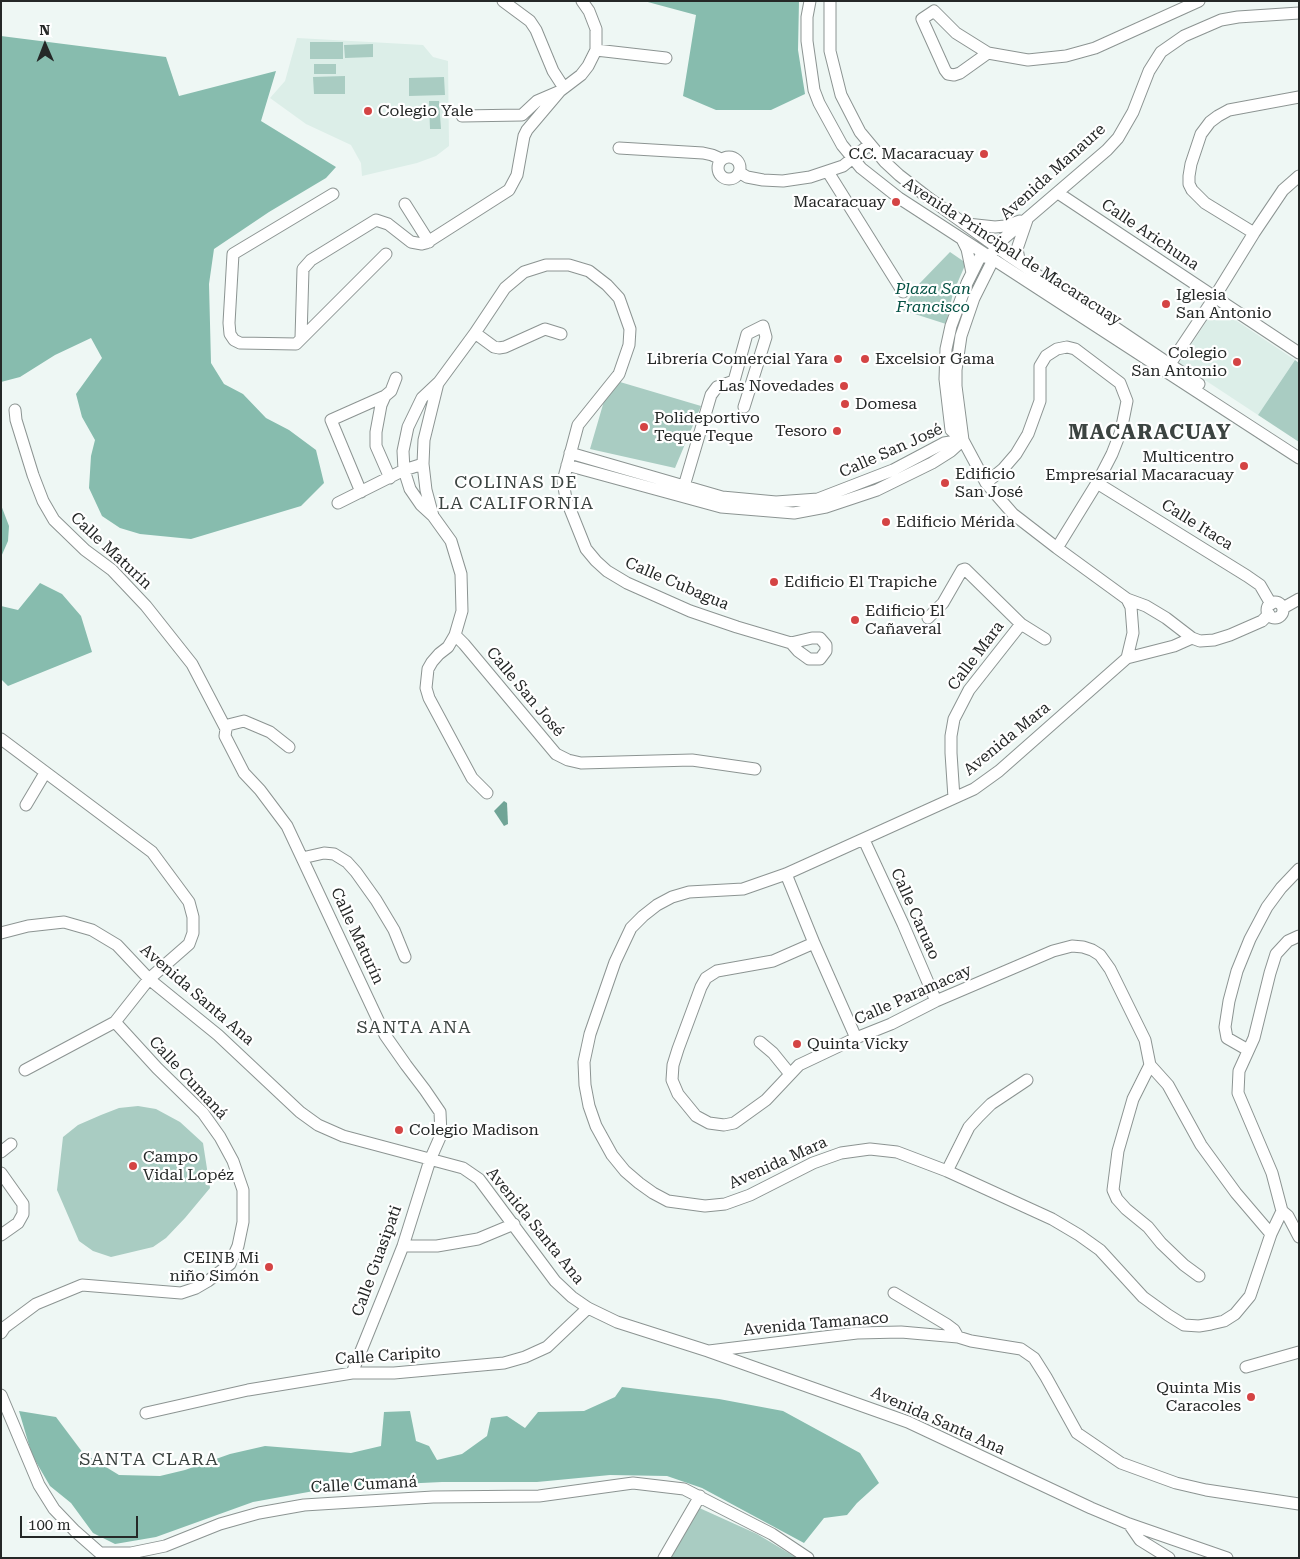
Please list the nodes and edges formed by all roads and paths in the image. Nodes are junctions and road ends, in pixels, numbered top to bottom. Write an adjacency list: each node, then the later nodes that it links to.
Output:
1 (503, 1): 10 (street)
2 (582, 1): 7 (street)
3 (810, 1): 16 (street, Avenida Principal de Macaracuay)
4 (830, 1): 13 (street, Avenida Principal de Macaracuay)
5 (1199, 1): 8 (street)
6 (1299, 13): 20 (street, Avenida Manaure)
7 (596, 50): 9 (street); 10 (street)
8 (988, 53): 8 (street)
9 (666, 58)
10 (562, 89): 12 (street); 27 (street)
11 (1299, 97): 25 (street)
12 (462, 116)
13 (870, 144): 16 (street); 24 (street, Avenida Principal de Macaracuay)
14 (619, 148): 15 (street)
15 (721, 159): 17 (street); 17 (street)
16 (853, 159): 18 (street); 26 (street, Avenida Principal de Macaracuay)
17 (739, 172): 18 (street)
18 (828, 172): 35 (street)
19 (1299, 176): 25 (street)
20 (1058, 193): 23 (street, Avenida Manaure); 36 (street, Calle Arichuna)
21 (333, 194): 39 (street)
22 (405, 204): 27 (street)
23 (1028, 217): 24 (street); 28 (street, Avenida Manaure); 31 (street)
24 (964, 224): 28 (street, Avenida Principal de Macaracuay)
25 (1254, 233): 36 (street)
26 (962, 239): 30 (street, Avenida Principal de Macaracuay); 33 (street)
27 (430, 242): 39 (street)
28 (996, 246): 30 (street, Avenida Manaure); 31 (street, Avenida Principal de Macaracuay)
29 (386, 254): 39 (street)
30 (990, 257): 32 (street, Avenida Principal de Macaracuay); 33 (street); 34 (street)
31 (1024, 266): 41 (street, Avenida Principal de Macaracuay)
32 (1010, 269): 34 (street); 50 (street, Avenida Principal de Macaracuay)
33 (972, 273): 47 (street)
34 (985, 276): 47 (street)
35 (903, 292)
36 (1214, 298): 40 (street, Calle Arichuna); 41 (street)
37 (475, 333): 38 (street); 43 (street, Calle Cubagua); 49 (street, Calle Cubagua)
38 (561, 334)
39 (301, 338)
40 (1299, 353)
41 (1170, 364): 48 (street, Avenida Principal de Macaracuay)
42 (396, 378): 44 (street)
43 (439, 382): 51 (street); 53 (street)
44 (385, 396): 54 (street); 57 (street)
45 (744, 407): 58 (street)
46 (15, 410): 72 (street, Calle Maturín)
47 (963, 440): 55 (street); 58 (street, Calle San José)
48 (1299, 450)
49 (570, 453): 52 (street, Calle Cubagua); 58 (street, Calle San José)
50 (1299, 458)
51 (423, 464): 53 (street); 60 (street)
52 (566, 465): 58 (street, Calle San José); 70 (street, Calle Cubagua)
53 (404, 470): 54 (street); 60 (street)
54 (390, 478): 57 (street)
55 (986, 483): 56 (street); 61 (street)
56 (1097, 483): 61 (street); 64 (street, Calle Itaca)
57 (360, 492): 59 (street)
58 (683, 492)
59 (338, 503)
60 (433, 516): 67 (street)
61 (1057, 548): 62 (street)
62 (1126, 599): 68 (street); 71 (street)
63 (1299, 600): 64 (street)
64 (1270, 609): 68 (street)
65 (928, 618): 66 (street, Calle Mara)
66 (1021, 624): 69 (street, Calle Mara); 78 (street, Calle Mara)
67 (455, 635): 75 (street, Calle San José); 77 (street)
68 (1192, 638): 71 (street)
69 (1045, 639)
70 (791, 643)
71 (1127, 658): 78 (street, Avenida Mara)
72 (226, 729): 74 (street); 81 (street, Calle Maturín)
73 (1, 739): 76 (street)
74 (289, 746)
75 (756, 769)
76 (45, 773): 79 (street); 88 (street)
77 (487, 793)
78 (954, 798): 80 (street, Avenida Mara)
79 (26, 806)
80 (864, 840): 83 (street, Avenida Mara); 89 (street, Calle Caruao)
81 (302, 858): 87 (street); 100 (street, Calle Maturín)
82 (1299, 869): 93 (street)
83 (786, 874): 86 (street); 101 (street, Avenida Mara)
84 (1, 933): 88 (street, Avenida Santa Ana)
85 (1299, 936): 93 (street)
86 (814, 943): 91 (street); 96 (street, Calle Paramacay)
87 (405, 957)
88 (149, 979): 90 (street); 100 (street, Avenida Santa Ana)
89 (936, 1002): 91 (street, Calle Paramacay); 94 (street, Calle Paramacay)
90 (115, 1022): 95 (street); 112 (street, Calle Cumaná)
91 (856, 1038): 96 (street, Calle Paramacay)
92 (760, 1042): 96 (street)
93 (1248, 1050): 103 (street)
94 (1150, 1065): 105 (street); 109 (street)
95 (25, 1070)
96 (790, 1074)
97 (1027, 1080): 101 (street)
98 (11, 1144): 99 (street)
99 (1, 1152)
100 (430, 1160): 104 (street, Avenida Santa Ana); 108 (street, Calle Guasipati)
101 (947, 1171): 105 (street, Avenida Mara)
102 (1, 1173): 106 (street)
103 (1282, 1212): 105 (street, Avenida Mara); 107 (street)
104 (514, 1224): 108 (street); 111 (street, Avenida Santa Ana)
105 (1271, 1234)
106 (1, 1235)
107 (1299, 1237)
108 (403, 1246): 117 (street, Calle Guasipati)
109 (1199, 1276)
110 (894, 1293): 113 (street, Avenida Tamanaco)
111 (588, 1308): 114 (street, Avenida Santa Ana); 117 (street, Calle Caripito)
112 (1, 1333)
113 (958, 1337): 114 (street, Avenida Tamanaco); 121 (street, Avenida Tamanaco)
114 (708, 1351): 122 (street, Avenida Santa Ana)
115 (1299, 1352): 116 (street)
116 (1246, 1366)
117 (352, 1373): 119 (street, Calle Caripito)
118 (1, 1395): 123 (street, Calle Cumaná)
119 (146, 1413)
120 (700, 1496): 123 (street, Calle Cumaná); 124 (street); 125 (street, Calle Cumaná)
121 (1299, 1504)
122 (1129, 1524): 126 (street); 127 (street, Avenida Santa Ana)
123 (95, 1556)
124 (664, 1558)
125 (808, 1558)
126 (1168, 1558)
127 (1227, 1558)

